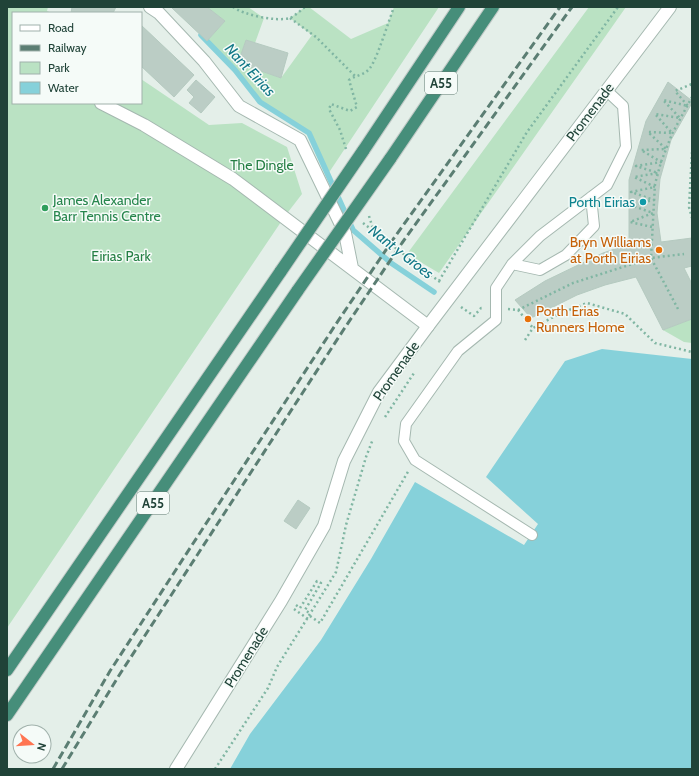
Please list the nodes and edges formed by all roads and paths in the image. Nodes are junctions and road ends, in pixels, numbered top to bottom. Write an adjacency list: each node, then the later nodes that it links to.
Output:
1 (150, 7): 33 (street)
2 (233, 7): 9 (path)
3 (305, 7): 9 (path)
4 (394, 7): 10 (path)
5 (459, 7): 46 (highway, A55, bridge)
6 (493, 7): 49 (highway, A55, bridge)
7 (618, 7): 34 (path)
8 (670, 7): 12 (street, Promenade)
9 (290, 18): 10 (path)
10 (355, 76): 19 (path)
11 (692, 84): 15 (path)
12 (607, 91): 24 (lane); 35 (street, Promenade)
13 (692, 97): 15 (path)
14 (103, 104): 33 (street)
15 (688, 106): 16 (path); 16 (path)
16 (680, 118): 17 (path); 17 (path)
17 (672, 133): 18 (path); 18 (path)
18 (666, 149): 21 (path); 21 (path)
19 (347, 152)
20 (692, 152): 28 (path)
21 (660, 162): 22 (path); 22 (path)
22 (658, 174): 23 (path); 23 (path)
23 (655, 186): 25 (path); 25 (path)
24 (592, 197): 32 (lane); 32 (lane)
25 (654, 200): 27 (path); 27 (path)
26 (367, 210): 34 (path)
27 (653, 213): 29 (path); 29 (path)
28 (692, 218)
29 (652, 227): 31 (path)
30 (684, 254): 31 (path)
31 (651, 258): 37 (path); 38 (path)
32 (512, 264): 43 (lane)
33 (352, 268): 40 (street)
34 (439, 281): 35 (path)
35 (454, 293): 40 (street, Promenade)
36 (461, 306): 39 (path)
37 (678, 309)
38 (518, 310)
39 (474, 316)
40 (428, 326): 50 (street, Promenade)
41 (525, 340): 42 (path)
42 (692, 352)
43 (415, 460): 44 (lane); 45 (path)
44 (532, 535)
45 (291, 608)
46 (37, 626): 47 (highway); 48 (highway, A55)
47 (7, 666)
48 (7, 670)
49 (7, 715)
50 (176, 769)

